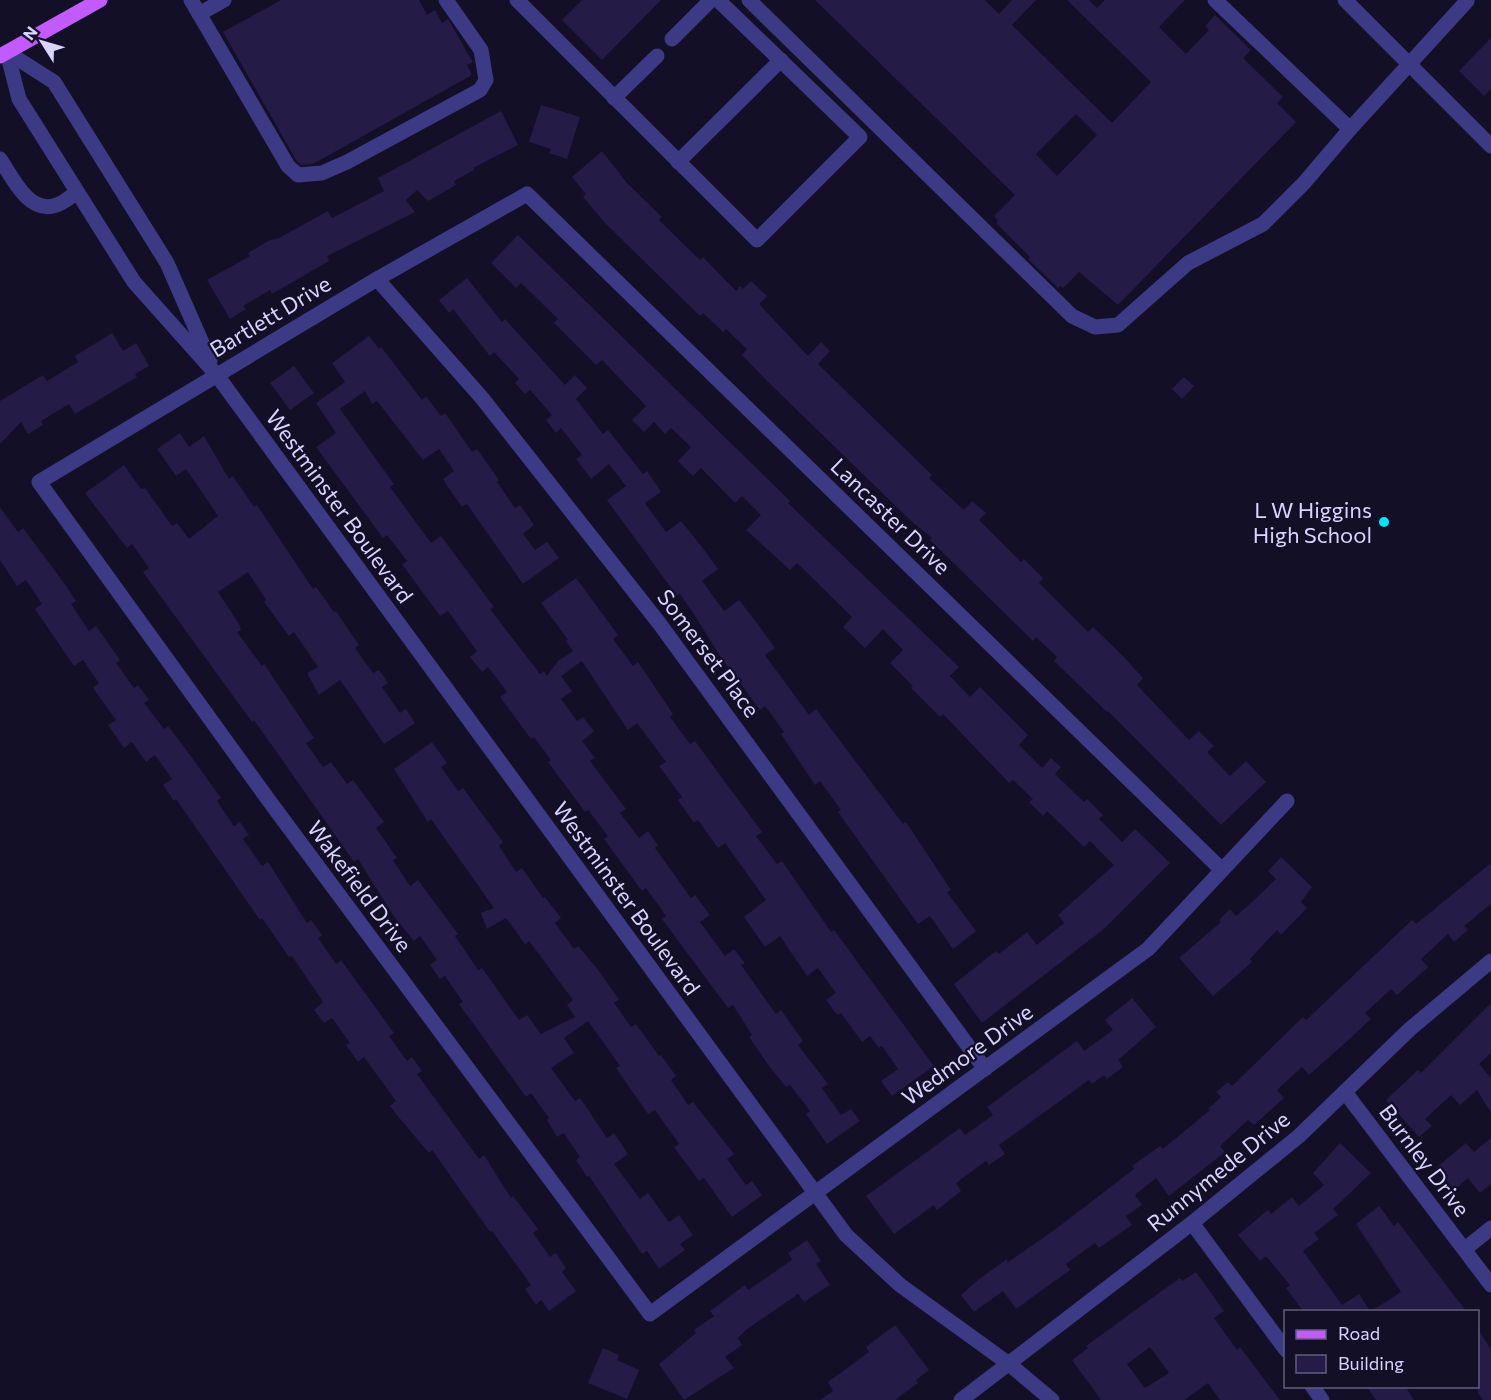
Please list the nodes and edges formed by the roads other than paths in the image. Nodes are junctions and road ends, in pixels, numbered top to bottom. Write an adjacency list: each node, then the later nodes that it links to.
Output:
1 (100, 0): 14 (main road)
2 (191, 0): 12 (street)
3 (224, 0): 12 (street)
4 (446, 0): 12 (street)
5 (517, 0): 18 (street)
6 (711, 0): 13 (street)
7 (718, 0): 16 (street)
8 (748, 0): 19 (street)
9 (1215, 0): 19 (street)
10 (1345, 0): 17 (street)
11 (1467, 1): 17 (street)
12 (199, 14)
13 (672, 39)
14 (2, 51): 23 (street, Westminster Boulevard); 26 (street, Westminster Boulevard)
15 (657, 56): 18 (street)
16 (781, 60): 22 (street); 22 (street)
17 (1409, 64): 19 (street); 20 (street)
18 (614, 98): 22 (street)
19 (1350, 129)
20 (1491, 146)
21 (0, 159): 23 (street)
22 (678, 162)
23 (77, 192): 26 (street, Westminster Boulevard)
24 (527, 194): 25 (street, Bartlett Drive); 29 (street, Lancaster Drive)
25 (377, 279): 26 (street, Bartlett Drive); 31 (street, Somerset Place)
26 (216, 374): 27 (street, Bartlett Drive); 33 (street, Westminster Boulevard)
27 (39, 482): 38 (street, Wakefield Drive)
28 (1287, 801): 29 (street, Wedmore Drive)
29 (1222, 870): 31 (street, Wedmore Drive)
30 (1491, 962): 32 (street, Runnymede Drive)
31 (985, 1069): 33 (street, Wedmore Drive)
32 (1345, 1092): 34 (street, Runnymede Drive); 36 (street, Burnley Drive)
33 (815, 1194): 38 (street, Wedmore Drive); 40 (street, Westminster Boulevard)
34 (1192, 1222): 39 (street); 40 (street, Runnymede Drive)
35 (1491, 1228): 36 (street)
36 (1465, 1249): 37 (street, Burnley Drive)
37 (1491, 1285)
38 (650, 1314)
39 (1284, 1347)
40 (1009, 1364): 41 (street, Runnymede Drive); 42 (street, Westminster Boulevard)
41 (961, 1400)
42 (1052, 1400)

